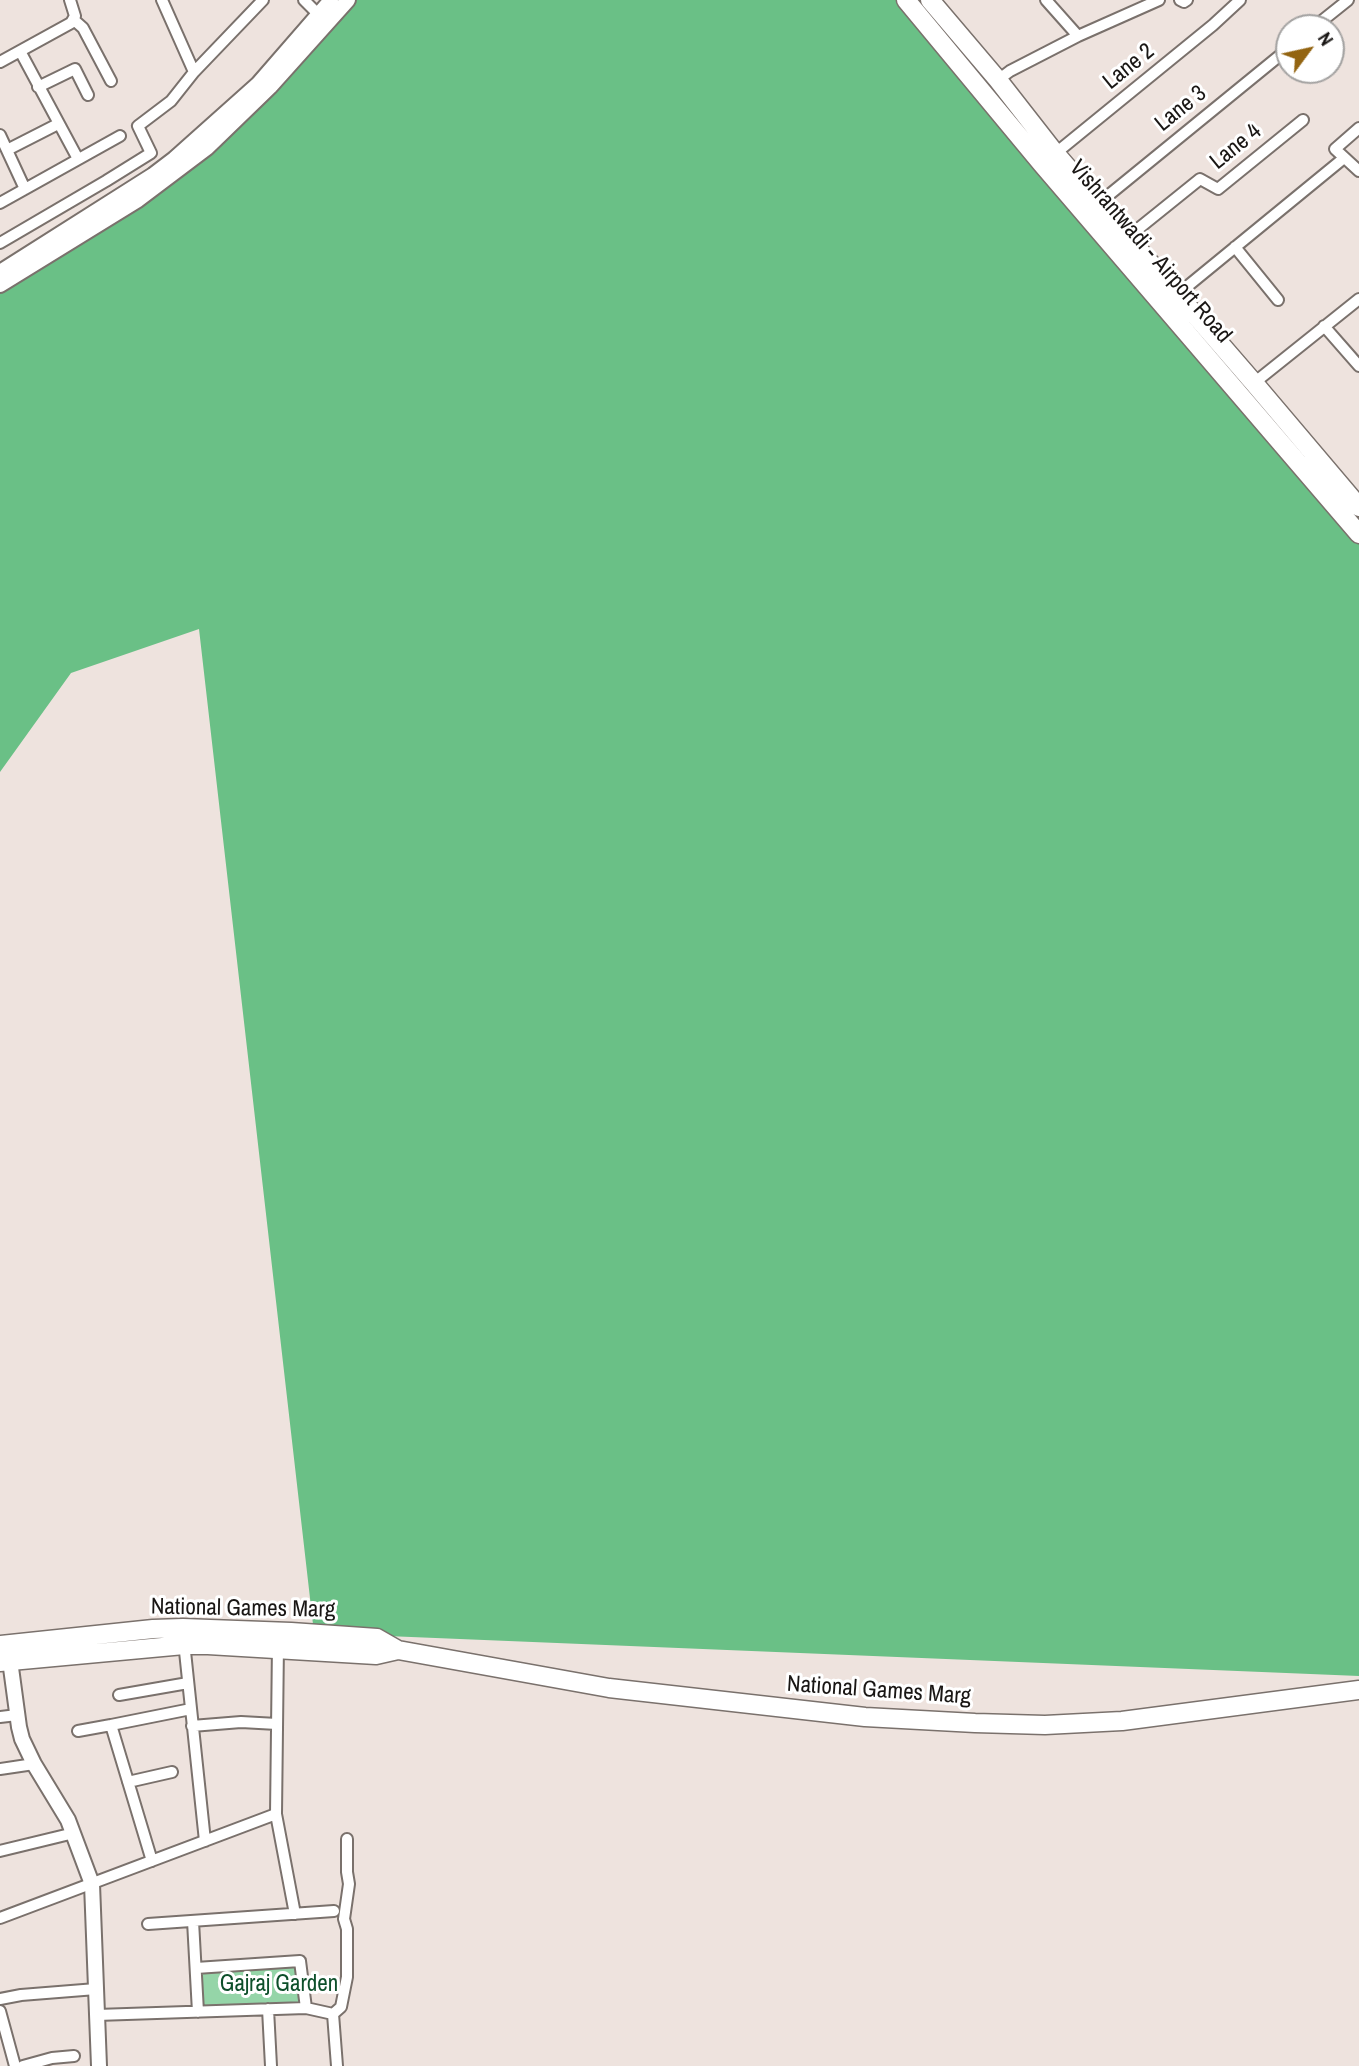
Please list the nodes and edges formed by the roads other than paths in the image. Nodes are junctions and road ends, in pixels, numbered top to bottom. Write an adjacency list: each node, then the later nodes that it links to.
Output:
1 (70, 0): 18 (street)
2 (162, 0): 23 (street)
3 (263, 0): 15 (street)
4 (304, 0): 16 (street)
5 (331, 0): 16 (street)
6 (348, 0): 45 (street)
7 (906, 0): 36 (main road, Vishrantwadi - Airport Road)
8 (930, 0): 24 (main road, Vishrantwadi - Airport Road)
9 (1046, 0): 19 (street)
10 (1159, 0): 19 (street)
11 (1180, 0): 12 (street)
12 (1186, 0)
13 (1240, 0): 36 (street, Lane 2)
14 (1348, 0): 17 (street)
15 (252, 4): 23 (street)
16 (318, 14): 44 (street)
17 (1330, 14)
18 (74, 20): 20 (street); 25 (street)
19 (1078, 36): 24 (street)
20 (20, 51): 22 (street); 26 (street)
21 (1275, 59): 40 (street, Lane 3)
22 (0, 62)
23 (194, 72): 42 (street)
24 (998, 80): 36 (main road, Vishrantwadi - Airport Road)
25 (111, 81)
26 (38, 87): 27 (street); 29 (street)
27 (88, 95)
28 (1303, 120): 41 (street, Lane 4)
29 (58, 124): 33 (street); 35 (street)
30 (1359, 128): 34 (street)
31 (0, 135): 33 (street)
32 (120, 136): 35 (street)
33 (7, 150): 38 (street)
34 (1344, 158): 37 (street); 43 (street)
35 (78, 159): 38 (street)
36 (1049, 159): 40 (main road, Vishrantwadi - Airport Road); 53 (main road, Vishrantwadi - Airport Road)
37 (1359, 172)
38 (25, 189): 39 (street)
39 (0, 203)
40 (1099, 203): 41 (main road, Vishrantwadi - Airport Road)
41 (1128, 237): 46 (main road, Vishrantwadi - Airport Road)
42 (0, 243)
43 (1235, 247): 46 (street); 48 (street)
44 (0, 272)
45 (0, 285)
46 (1178, 294): 51 (main road, Vishrantwadi - Airport Road)
47 (1359, 299): 49 (street)
48 (1278, 300)
49 (1324, 326): 50 (street); 51 (street)
50 (1359, 366)
51 (1254, 383): 52 (main road, Vishrantwadi - Airport Road)
52 (1359, 507)
53 (1356, 525)
54 (183, 1636): 55 (main road, National Games Marg); 56 (main road, National Games Marg); 57 (street)
55 (278, 1640): 58 (main road, National Games Marg); 63 (street)
56 (4, 1653): 61 (street)
57 (188, 1683): 59 (street); 60 (street)
58 (1359, 1690)
59 (119, 1695)
60 (191, 1709): 64 (street); 65 (street)
61 (17, 1715): 62 (street); 67 (street)
62 (0, 1717)
63 (277, 1724): 65 (street); 71 (street)
64 (111, 1725): 66 (street); 70 (street)
65 (192, 1726): 74 (street)
66 (78, 1731)
67 (34, 1764): 68 (street); 72 (street)
68 (0, 1769)
69 (172, 1772): 70 (street)
70 (128, 1782): 76 (street)
71 (276, 1814): 74 (street); 79 (street)
72 (74, 1833): 75 (street); 77 (street)
73 (347, 1839): 90 (street)
74 (205, 1841): 76 (street)
75 (0, 1851)
76 (152, 1861): 77 (street)
77 (92, 1884): 80 (street); 84 (street)
78 (334, 1911): 79 (street)
79 (295, 1914): 81 (street)
80 (0, 1918)
81 (192, 1921): 82 (street); 83 (street)
82 (148, 1924)
83 (195, 1968): 86 (street); 89 (street)
84 (96, 1989): 85 (street); 91 (street)
85 (0, 1999)
86 (306, 2008): 87 (street); 90 (street)
87 (268, 2009): 89 (street); 96 (street)
88 (0, 2011): 93 (street)
89 (198, 2012): 91 (street)
90 (333, 2014): 97 (street)
91 (97, 2015): 95 (street)
92 (74, 2056): 94 (street)
93 (15, 2066)
94 (23, 2066)
95 (99, 2066)
96 (271, 2066)
97 (337, 2066)

